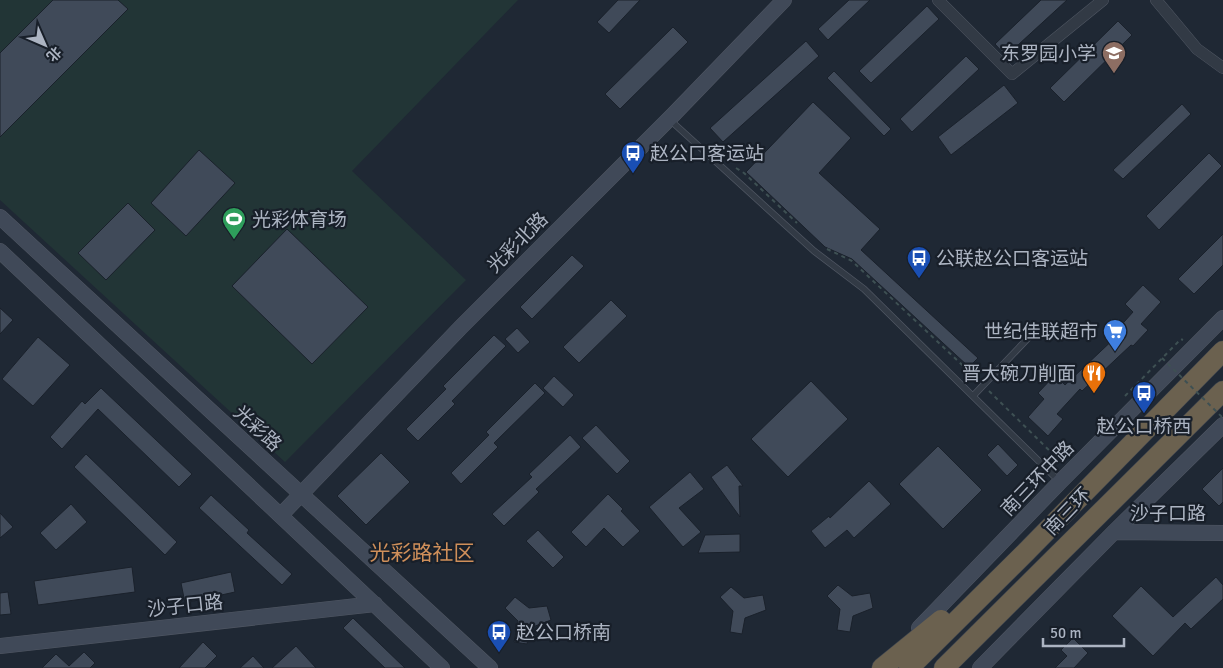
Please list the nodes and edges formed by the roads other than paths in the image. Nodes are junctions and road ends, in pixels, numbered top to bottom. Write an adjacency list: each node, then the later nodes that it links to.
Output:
1 (784, 0): 7 (street, 光彩北路)
2 (955, 0): 5 (street)
3 (1103, 0): 5 (street)
4 (1156, 0): 6 (street)
5 (942, 4)
6 (1223, 68)
7 (669, 119): 14 (lane); 17 (street, 光彩北路)
8 (0, 217): 17 (street, 光彩路)
9 (0, 251): 18 (street)
10 (1223, 318): 16 (street, 南三环中路)
11 (1032, 334): 14 (lane)
12 (1223, 351): 21 (highway, 南三环)
13 (1223, 391): 22 (highway, 南三环)
14 (974, 396): 16 (lane)
15 (1223, 426): 19 (street)
16 (1060, 482): 27 (street, 南三环中路)
17 (300, 495): 18 (street, 光彩北路); 26 (street, 光彩路)
18 (280, 515): 23 (street)
19 (1114, 532): 20 (street, 沙子口路); 31 (street)
20 (1223, 533)
21 (1026, 552): 27 (highway); 28 (highway, 南三环)
22 (1030, 582): 29 (highway, 南三环); 30 (highway)
23 (375, 604): 24 (street, 沙子口路); 25 (street)
24 (0, 646)
25 (442, 668)
26 (490, 668)
27 (881, 668)
28 (909, 668)
29 (944, 668)
30 (964, 668)
31 (980, 668)

